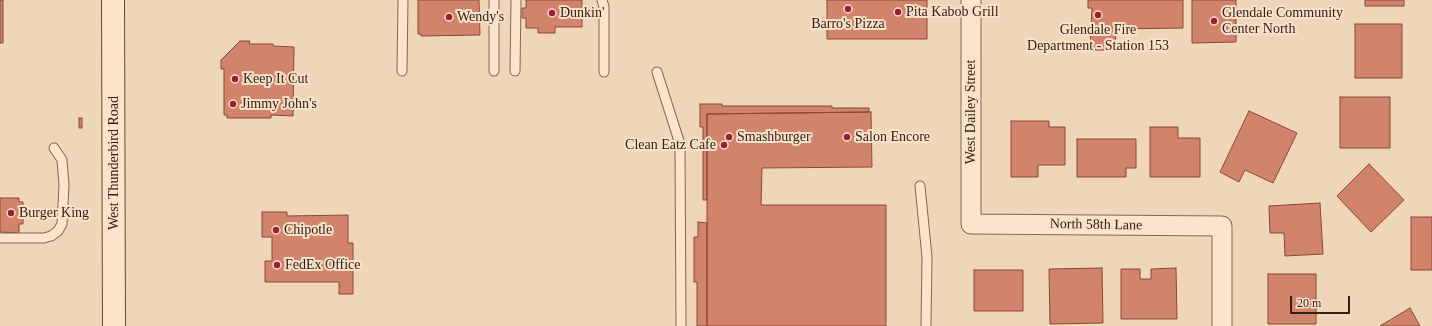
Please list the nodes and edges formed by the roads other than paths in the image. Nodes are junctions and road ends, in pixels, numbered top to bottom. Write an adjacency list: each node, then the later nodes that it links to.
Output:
1 (114, 0): 16 (main road, West Thunderbird Road)
2 (403, 0): 7 (lane)
3 (494, 0): 8 (lane)
4 (516, 0): 9 (lane)
5 (602, 0): 10 (lane)
6 (971, 0): 14 (street, West Dailey Street)
7 (402, 71)
8 (494, 71)
9 (515, 71)
10 (604, 72)
11 (657, 72): 17 (lane)
12 (54, 148): 15 (lane)
13 (920, 186): 18 (lane)
14 (970, 224): 19 (street, North 58th Lane)
15 (0, 238)
16 (114, 326)
17 (681, 326)
18 (926, 326)
19 (1222, 326)

